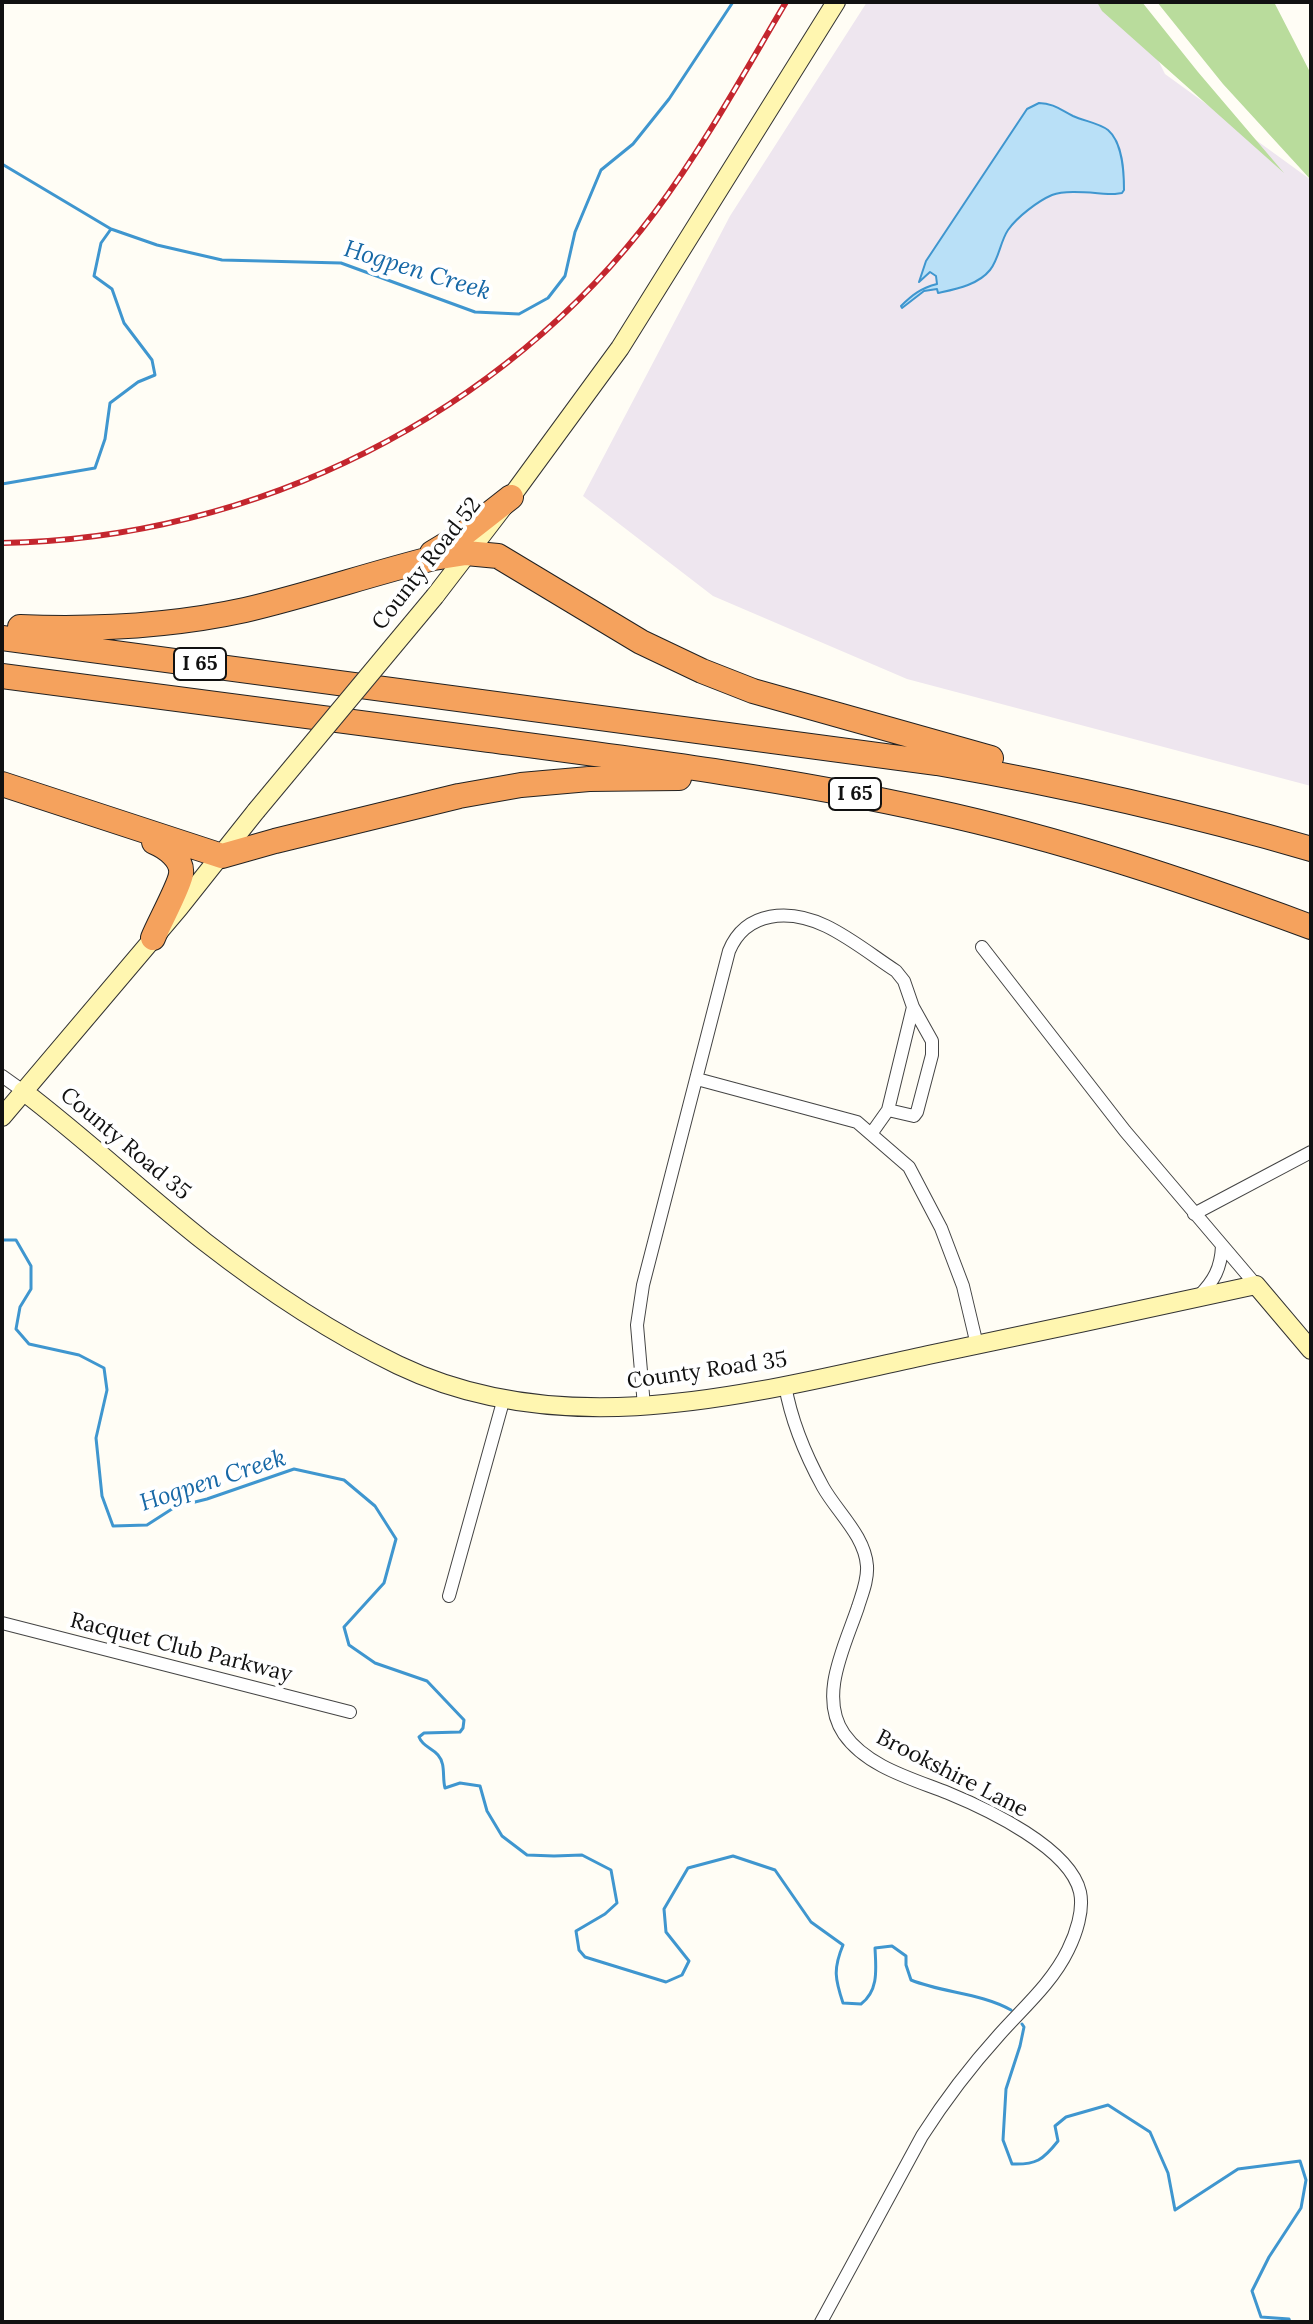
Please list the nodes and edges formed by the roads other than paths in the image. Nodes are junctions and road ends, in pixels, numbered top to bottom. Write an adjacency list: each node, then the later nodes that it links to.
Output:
1 (836, 2): 2 (street, County Road 52)
2 (511, 497): 3 (street, County Road 52); 4 (highway)
3 (466, 553): 4 (highway); 11 (highway); 13 (street, County Road 52, bridge)
4 (411, 564): 5 (highway)
5 (2, 627)
6 (2, 638): 11 (highway, I 65)
7 (2, 676): 9 (highway, I 65)
8 (2, 784): 10 (highway)
9 (845, 792): 13 (highway); 14 (highway, I 65)
10 (51, 801): 13 (highway); 15 (highway)
11 (1225, 825): 12 (highway, I 65)
12 (1311, 849)
13 (222, 856): 15 (street, County Road 52)
14 (1311, 927)
15 (153, 938): 20 (street, County Road 52)
16 (982, 947): 25 (street)
17 (913, 1007): 19 (street); 21 (street); 21 (street)
18 (2, 1076): 20 (street)
19 (697, 1079): 23 (street); 33 (street)
20 (23, 1091): 22 (street, County Road 52); 32 (street, County Road 35)
21 (888, 1110): 23 (street)
22 (2, 1117)
23 (871, 1134): 29 (street)
24 (1311, 1152): 25 (street)
25 (1194, 1214): 26 (street)
26 (1222, 1246): 27 (street); 28 (street)
27 (1256, 1285): 28 (street, County Road 35); 30 (street)
28 (1197, 1298): 29 (street, County Road 35)
29 (977, 1345): 31 (street, County Road 35)
30 (1311, 1350)
31 (785, 1385): 33 (street, County Road 35); 37 (street, Brookshire Lane)
32 (504, 1398): 33 (street, County Road 35); 34 (street)
33 (644, 1406)
34 (449, 1596)
35 (2, 1623): 36 (street, Racquet Club Parkway)
36 (350, 1712)
37 (821, 2322)

